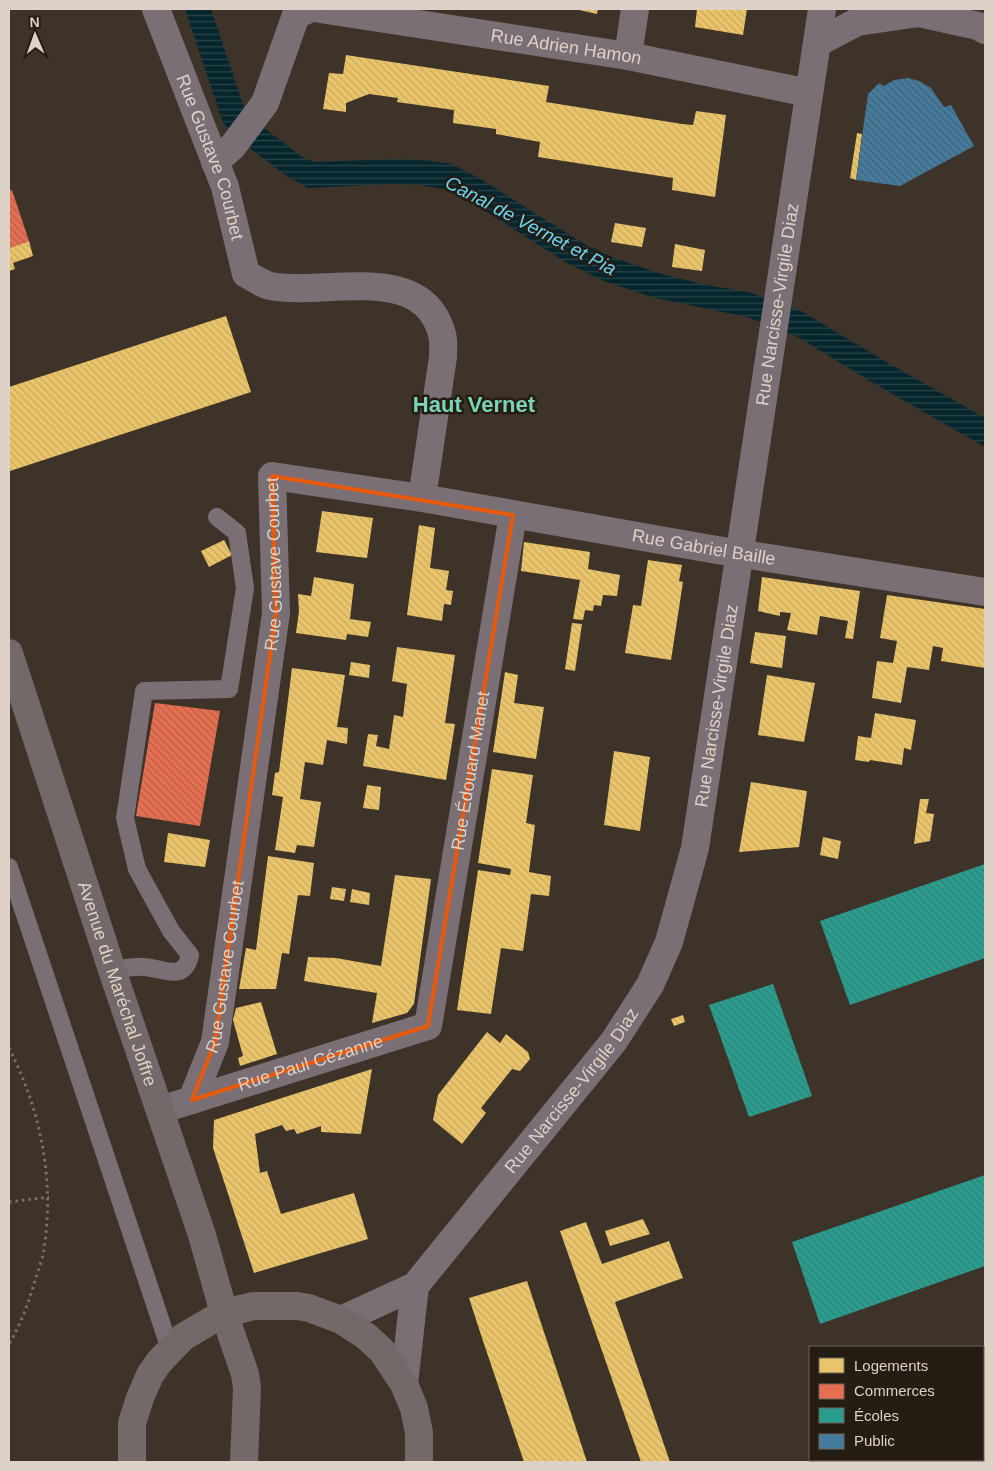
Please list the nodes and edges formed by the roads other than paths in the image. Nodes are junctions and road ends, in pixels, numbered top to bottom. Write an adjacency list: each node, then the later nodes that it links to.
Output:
1 (156, 9): 10 (street, Rue Gustave Courbet)
2 (309, 9): 10 (street)
3 (320, 9): 8 (street, Rue Adrien Hamon)
4 (635, 9): 8 (street)
5 (822, 9): 7 (street, Rue Narcisse-Virgile Diaz)
6 (985, 30): 7 (street)
7 (817, 43): 9 (street, Rue Narcisse-Virgile Diaz)
8 (628, 56): 9 (street, Rue Adrien Hamon)
9 (809, 93): 14 (street, Rue Narcisse-Virgile Diaz)
10 (224, 154): 11 (street, Rue Gustave Courbet)
11 (422, 498): 12 (street, Rue Gabriel Baille); 20 (street, Rue Gustave Courbet)
12 (513, 515): 14 (street, Rue Gabriel Baille); 19 (street, Rue Édouard Manet)
13 (217, 517): 18 (lane)
14 (740, 553): 15 (street, Rue Gabriel Baille); 22 (street, Rue Narcisse-Virgile Diaz)
15 (985, 592)
16 (9, 653): 18 (main road, Avenue du Maréchal Joffre)
17 (9, 867): 25 (lane)
18 (112, 970): 21 (main road, Avenue du Maréchal Joffre)
19 (428, 1026): 20 (street, Rue Paul Cézanne)
20 (192, 1100): 21 (street)
21 (160, 1110): 23 (main road, Avenue du Maréchal Joffre)
22 (415, 1286): 24 (street, Rue Narcisse-Virgile Diaz); 26 (street)
23 (224, 1313): 24 (main road); 25 (main road); 28 (main road, Avenue du Maréchal Joffre)
24 (341, 1320): 26 (main road)
25 (170, 1349): 27 (main road)
26 (404, 1384): 29 (main road)
27 (132, 1462)
28 (244, 1462)
29 (419, 1462)

